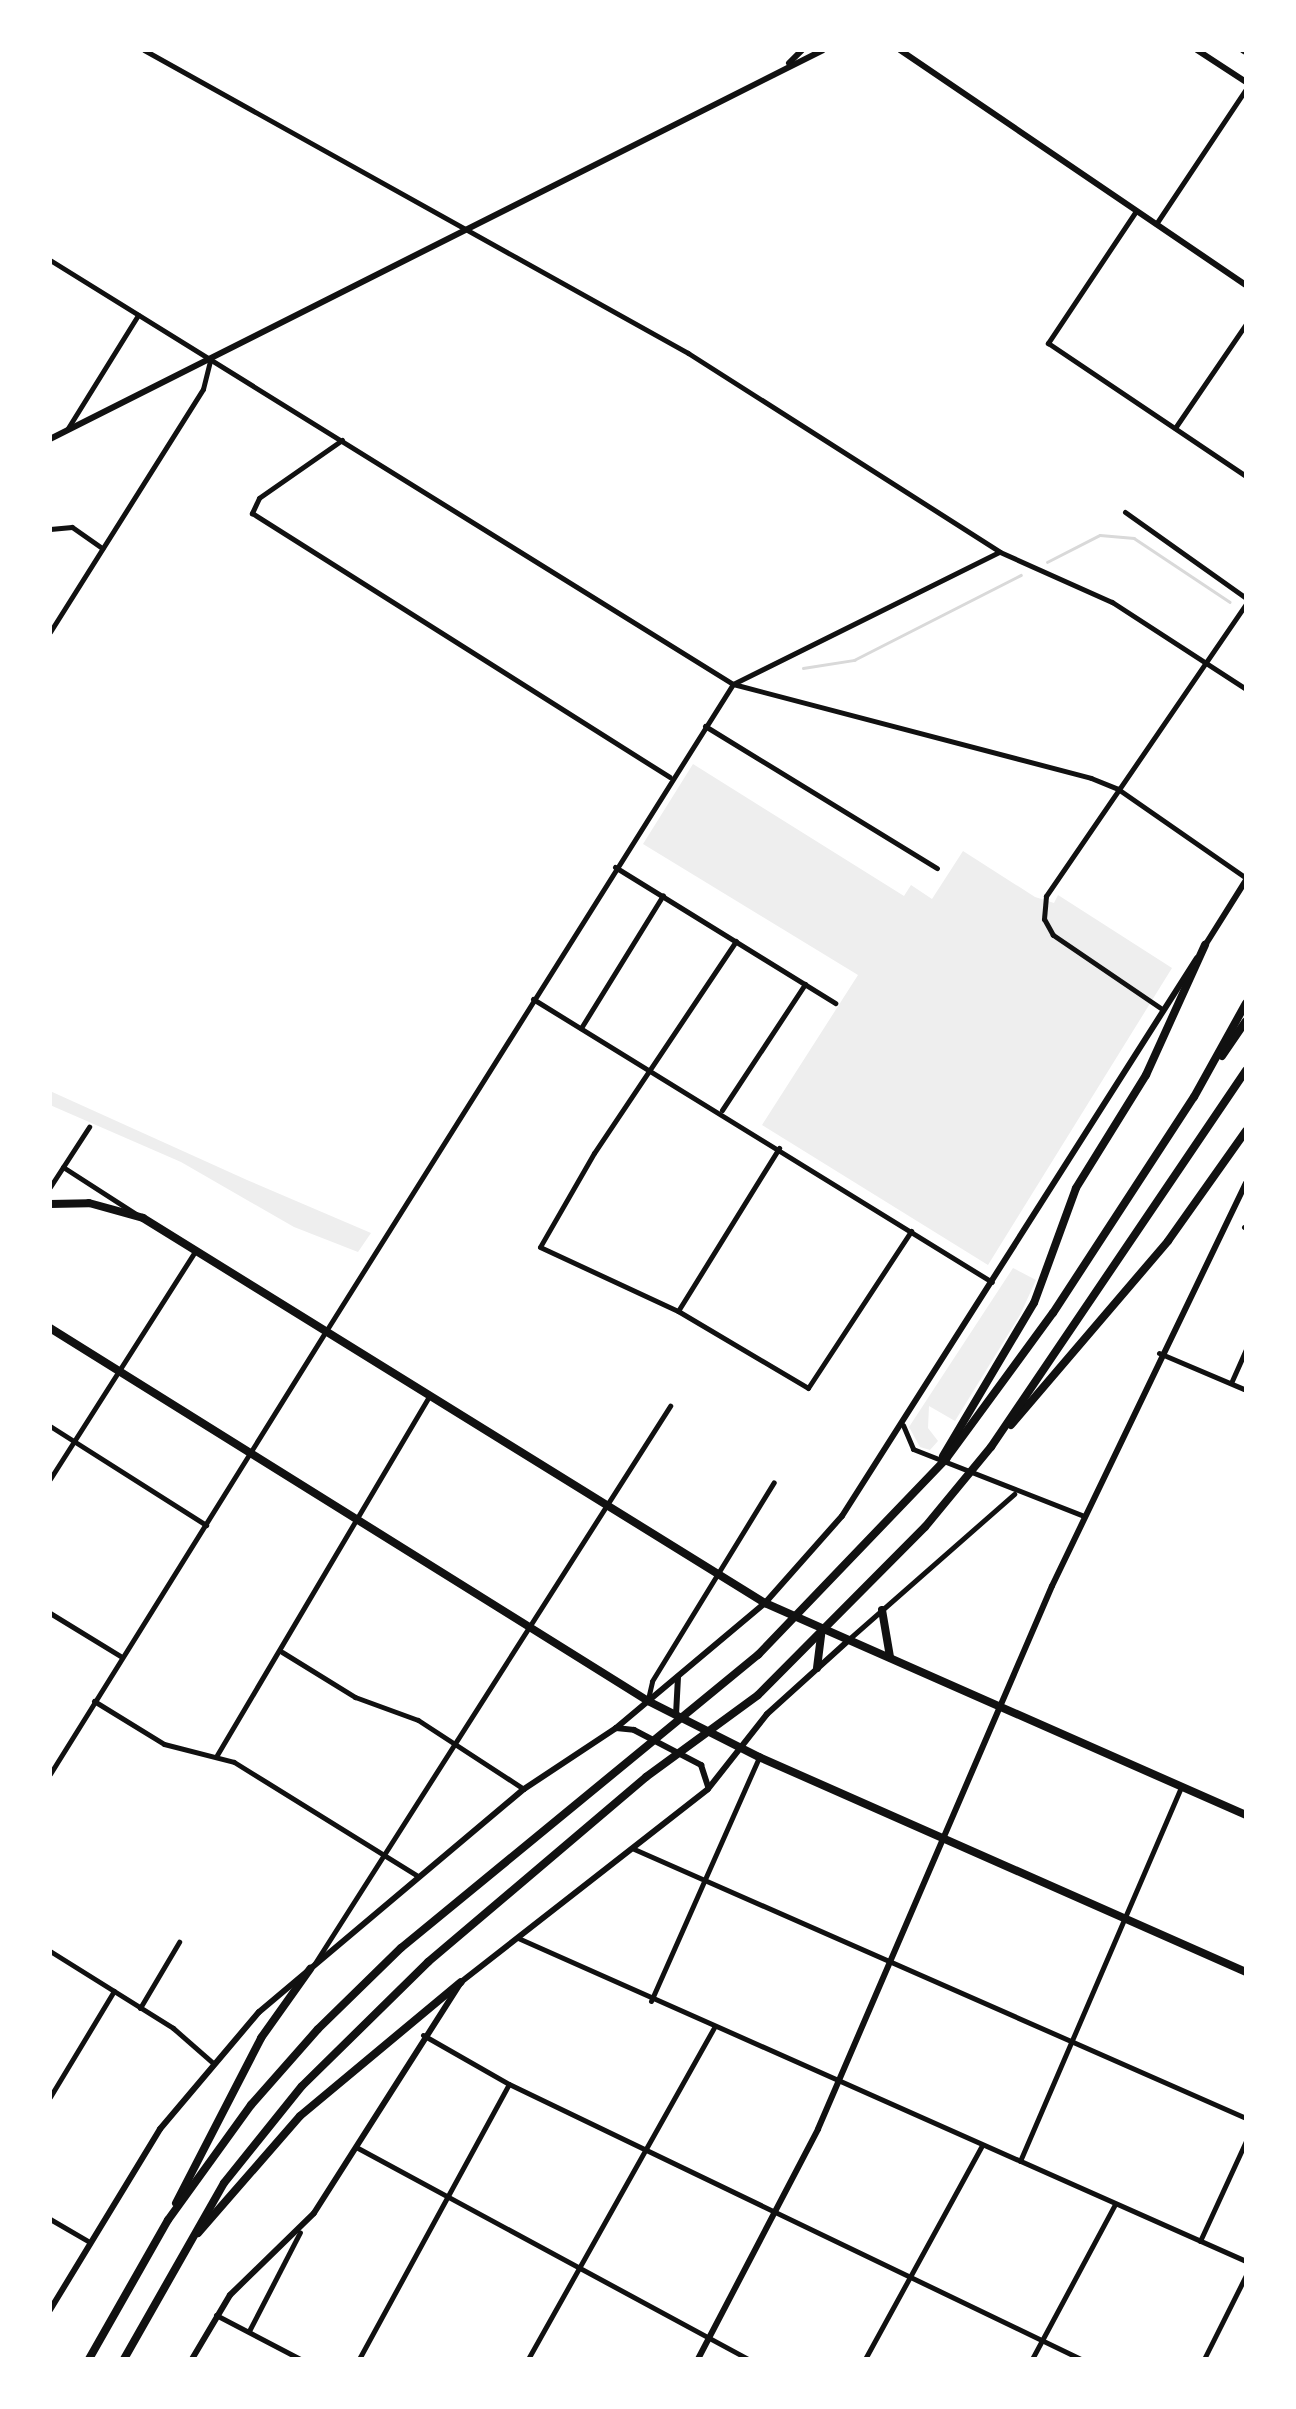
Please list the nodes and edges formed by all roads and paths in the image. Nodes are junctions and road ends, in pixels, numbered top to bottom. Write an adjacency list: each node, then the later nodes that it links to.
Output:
1 (144, 50): 10 (street)
2 (802, 50): 6 (main road)
3 (823, 50): 6 (main road)
4 (900, 50): 8 (main road)
5 (1197, 50): 7 (main road)
6 (772, 76): 10 (main road)
7 (1246, 86): 9 (street)
8 (1136, 211): 9 (main road); 16 (street)
9 (1156, 224): 12 (main road)
10 (468, 230): 15 (main road); 24 (street)
11 (50, 260): 13 (street)
12 (1246, 285)
13 (138, 315): 15 (street); 17 (street)
14 (1246, 324): 16 (street)
15 (210, 360): 17 (main road); 19 (street); 23 (street)
16 (1175, 428): 20 (street)
17 (66, 430): 18 (main road)
18 (50, 439)
19 (342, 440): 28 (street); 31 (street)
20 (1246, 476)
21 (1124, 512): 25 (street)
22 (50, 529): 23 (street)
23 (102, 548): 26 (street)
24 (1000, 552): 27 (street); 28 (street)
25 (1246, 601): 27 (street)
26 (50, 632)
27 (1205, 660): 29 (street); 32 (street)
28 (733, 684): 30 (street); 32 (street)
29 (1246, 688)
30 (704, 726): 31 (street); 34 (street)
31 (670, 777): 33 (street)
32 (1118, 789): 35 (street); 43 (street)
33 (615, 867): 36 (street); 40 (street)
34 (937, 868)
35 (1246, 879): 38 (main road)
36 (662, 895): 37 (street); 45 (street)
37 (736, 941): 39 (street); 46 (street)
38 (1205, 946): 43 (main road); 73 (main road)
39 (805, 984): 41 (street); 49 (street)
40 (533, 999): 45 (street); 63 (street)
41 (836, 1003)
42 (1246, 1003): 48 (main road)
43 (1162, 1009): 60 (main road)
44 (1246, 1021): 48 (main road)
45 (581, 1028): 46 (street)
46 (651, 1068): 49 (street); 61 (street)
47 (1246, 1070): 75 (main road)
48 (1194, 1097): 73 (main road)
49 (722, 1110): 52 (street)
50 (89, 1126): 53 (street)
51 (1246, 1129): 75 (main road)
52 (779, 1147): 58 (street); 61 (street)
53 (64, 1167): 55 (street); 57 (street)
54 (1246, 1183): 65 (main road)
55 (50, 1186)
56 (50, 1204): 57 (main road)
57 (143, 1218): 59 (main road)
58 (911, 1231): 60 (street); 61 (street)
59 (196, 1250): 63 (main road); 66 (street)
60 (992, 1282): 72 (main road)
61 (678, 1311)
62 (50, 1328): 66 (main road)
63 (326, 1332): 69 (main road); 76 (street)
64 (1246, 1350): 67 (street)
65 (1160, 1353): 67 (street); 81 (main road)
66 (120, 1370): 74 (street); 76 (main road)
67 (1231, 1383): 68 (street)
68 (1246, 1390)
69 (429, 1396): 80 (main road); 82 (street)
70 (670, 1406): 80 (street)
71 (50, 1426): 74 (street)
72 (903, 1426): 79 (street); 85 (main road)
73 (964, 1431): 143 (main road)
74 (74, 1440): 77 (street); 83 (street)
75 (991, 1448): 147 (main road)
76 (252, 1452): 82 (main road); 83 (street)
77 (50, 1480)
78 (774, 1482): 84 (street)
79 (1014, 1494): 81 (street); 86 (street)
80 (606, 1507): 84 (main road); 88 (street)
81 (1084, 1516): 98 (main road)
82 (354, 1517): 88 (main road); 91 (street)
83 (206, 1525): 92 (street)
84 (716, 1576): 85 (main road); 96 (street)
85 (765, 1602): 89 (main road); 95 (main road)
86 (882, 1610): 90 (street); 93 (main road)
87 (50, 1612): 92 (street)
88 (529, 1626): 96 (main road); 101 (street)
89 (822, 1627): 90 (main road); 94 (main road)
90 (850, 1639): 93 (main road); 94 (main road)
91 (282, 1652): 101 (street); 103 (street)
92 (122, 1657): 97 (street)
93 (890, 1657): 98 (main road)
94 (817, 1668): 102 (main road)
95 (678, 1676): 96 (main road); 99 (main road)
96 (648, 1700): 99 (main road); 100 (main road)
97 (94, 1701): 103 (street); 105 (street)
98 (1000, 1705): 106 (main road); 110 (main road)
99 (676, 1715): 102 (main road)
100 (616, 1728): 107 (main road); 108 (main road)
101 (456, 1744): 108 (street); 112 (street)
102 (740, 1748): 104 (main road); 107 (main road)
103 (218, 1755): 112 (street)
104 (759, 1756): 110 (main road); 114 (street)
105 (50, 1774)
106 (1181, 1787): 109 (main road); 115 (street)
107 (708, 1788): 111 (main road)
108 (524, 1789): 113 (main road)
109 (1246, 1815)
110 (940, 1838): 115 (main road); 119 (main road)
111 (634, 1849): 114 (street); 116 (main road)
112 (386, 1855): 113 (street); 120 (street)
113 (418, 1876): 120 (main road)
114 (704, 1880): 119 (street); 124 (street)
115 (1126, 1919): 121 (main road); 128 (street)
116 (515, 1936): 122 (main road); 124 (street)
117 (179, 1942): 125 (street)
118 (50, 1951): 123 (street)
119 (886, 1960): 128 (street); 130 (main road)
120 (310, 1970): 129 (main road); 143 (main road)
121 (1246, 1972)
122 (460, 1982): 127 (main road); 147 (main road)
123 (114, 1991): 125 (street); 132 (street)
124 (651, 2000): 126 (street)
125 (140, 2008): 129 (street)
126 (714, 2028): 130 (street); 137 (street)
127 (423, 2035): 131 (street); 136 (main road)
128 (1067, 2042): 133 (street); 138 (street)
129 (213, 2063): 145 (main road)
130 (835, 2081): 135 (street); 141 (main road)
131 (510, 2084): 137 (street); 139 (street)
132 (50, 2097)
133 (1246, 2118)
134 (1246, 2142): 146 (street)
135 (982, 2145): 138 (street); 151 (street)
136 (356, 2147): 139 (street); 144 (main road)
137 (644, 2149): 141 (street); 149 (street)
138 (1019, 2162): 140 (street)
139 (447, 2201): 149 (street); 161 (street)
140 (1115, 2204): 146 (street); 156 (street)
141 (776, 2215): 151 (street); 155 (main road)
142 (50, 2219): 145 (street)
143 (168, 2220): 157 (main road)
144 (300, 2232): 153 (main road); 154 (street)
145 (88, 2240): 152 (main road)
146 (1200, 2241): 148 (street)
147 (188, 2243): 158 (main road)
148 (1246, 2261)
149 (578, 2269): 155 (street); 162 (street)
150 (1246, 2275): 168 (street)
151 (910, 2278): 156 (street); 165 (street)
152 (50, 2310)
153 (216, 2315): 154 (street); 159 (main road)
154 (249, 2331): 160 (street)
155 (709, 2338): 163 (main road); 164 (street)
156 (1043, 2340): 166 (street); 167 (street)
157 (89, 2359)
158 (124, 2359)
159 (192, 2359)
160 (300, 2359)
161 (359, 2359)
162 (528, 2359)
163 (698, 2359)
164 (748, 2359)
165 (865, 2359)
166 (1032, 2359)
167 (1081, 2359)
168 (1204, 2359)

